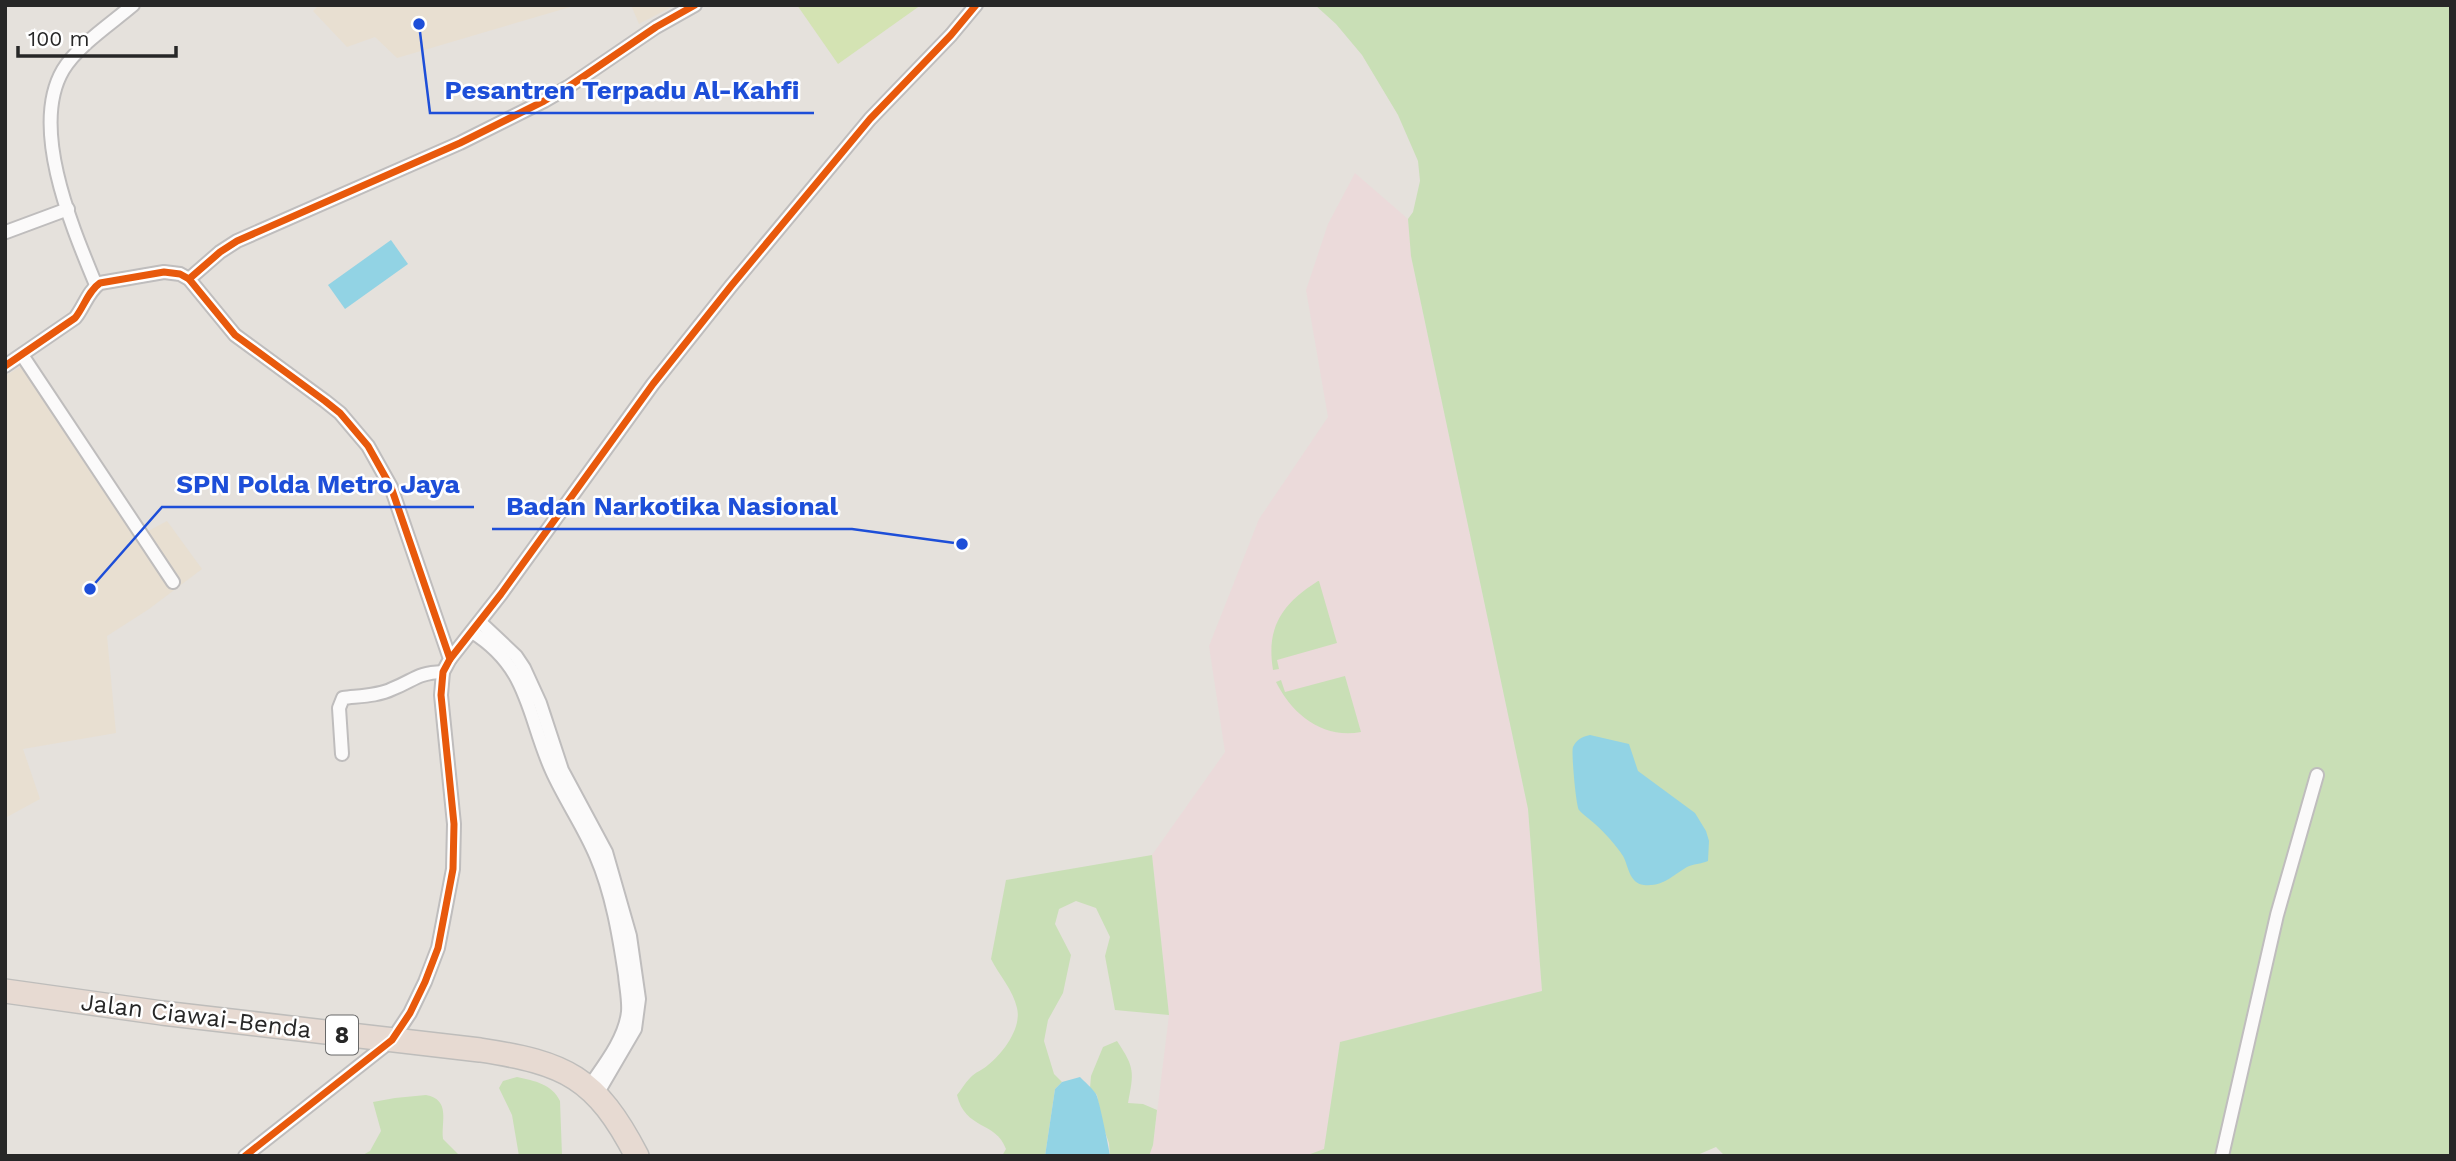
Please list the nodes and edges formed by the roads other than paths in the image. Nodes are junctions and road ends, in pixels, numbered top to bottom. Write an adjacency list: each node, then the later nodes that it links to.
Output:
1 (133, 5): 4 (street)
2 (695, 5): 6 (street)
3 (976, 5): 11 (street)
4 (68, 209): 5 (street); 7 (street)
5 (6, 232)
6 (189, 279): 7 (street); 12 (street)
7 (96, 285): 8 (street)
8 (22, 355): 9 (street); 10 (street)
9 (5, 366)
10 (173, 582)
11 (476, 627): 12 (street); 18 (street)
12 (450, 659): 13 (street)
13 (443, 671): 14 (street); 17 (street)
14 (342, 754)
15 (2317, 775): 21 (street)
16 (5, 991): 17 (highway, Jalan Ciawai-Benda / 8)
17 (392, 1040): 18 (highway, Jalan Ciawai-Benda / 8); 19 (street)
18 (593, 1091): 20 (highway, Jalan Ciawai-Benda / 8)
19 (245, 1156)
20 (637, 1156)
21 (2222, 1156)

